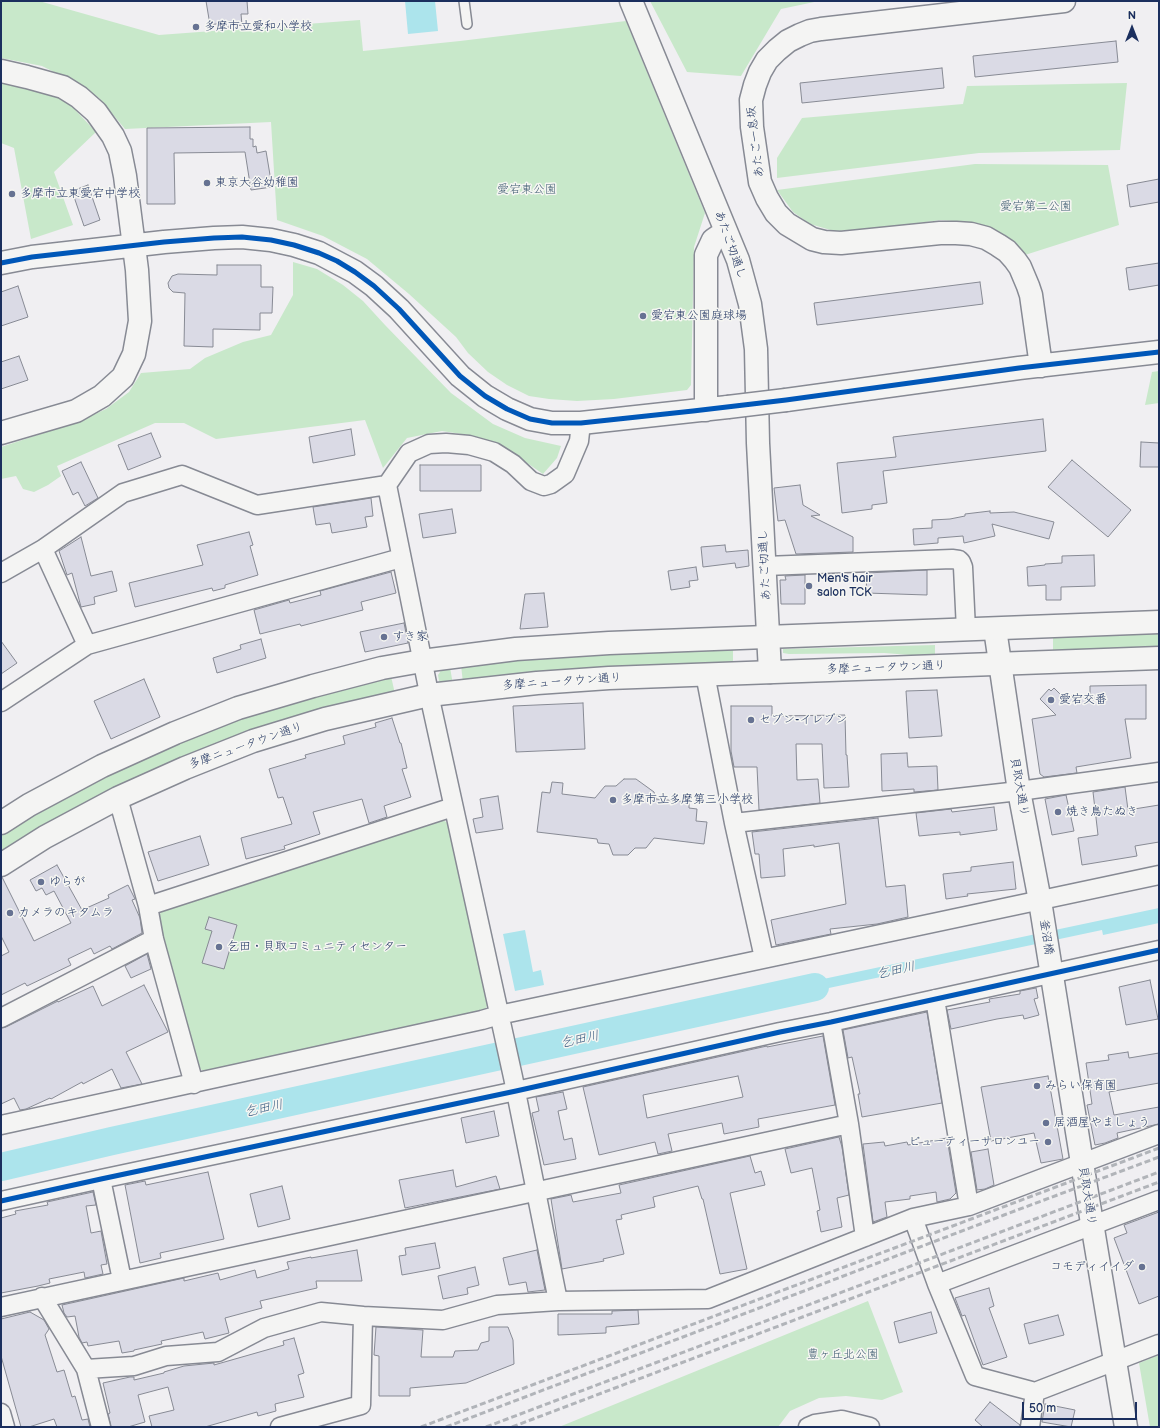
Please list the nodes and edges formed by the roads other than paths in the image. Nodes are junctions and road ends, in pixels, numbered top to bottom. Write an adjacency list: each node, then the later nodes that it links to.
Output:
1 (464, 1): 4 (lane)
2 (630, 1): 6 (street, あたご切通し)
3 (1064, 1): 10 (street, あたご一息坂)
4 (467, 24)
5 (1, 72): 7 (street)
6 (726, 231): 11 (street); 17 (street, あたご切通し)
7 (134, 245): 8 (street); 12 (street); 13 (street)
8 (1, 263)
9 (1159, 352): 10 (street)
10 (1041, 366): 11 (street, bridge)
11 (706, 410): 12 (street)
12 (581, 423): 14 (street)
13 (1, 433)
14 (387, 485): 15 (street); 16 (street)
15 (43, 549): 18 (street); 23 (street)
16 (401, 558): 23 (street); 25 (street)
17 (765, 566): 21 (street); 22 (street, あたご切通し)
18 (1, 572)
19 (1159, 622): 20 (street)
20 (995, 628): 21 (street); 26 (street, 貝取大通り)
21 (966, 630): 22 (street)
22 (768, 637): 25 (street); 27 (street, あたご切通し)
23 (87, 645): 30 (street)
24 (1159, 658): 26 (street, 多摩ニュータウン通り)
25 (422, 660): 29 (street); 35 (street)
26 (999, 664): 27 (street, 多摩ニュータウン通り); 32 (street, 貝取大通り)
27 (770, 672): 28 (street, 多摩ニュータウン通り)
28 (706, 674): 29 (street, 多摩ニュータウン通り); 36 (street)
29 (429, 695): 33 (street, 多摩ニュータウン通り); 34 (street)
30 (1, 702)
31 (1159, 772): 32 (street)
32 (1019, 791): 36 (street); 40 (street, 貝取大通り)
33 (118, 798): 37 (street, 多摩ニュータウン通り); 39 (street)
34 (453, 807): 39 (street); 48 (street)
35 (1, 823)
36 (734, 823): 43 (street)
37 (1, 865)
38 (1159, 875): 40 (street)
39 (148, 906): 41 (street)
40 (1041, 906): 43 (street); 44 (street, 釜沼橋)
41 (154, 939): 46 (street); 49 (street)
42 (1159, 950): 44 (street)
43 (764, 958): 48 (street)
44 (1051, 969): 45 (street); 54 (street, 貝取大通り)
45 (935, 999): 47 (street); 59 (street)
46 (1, 1018)
47 (832, 1022): 50 (street); 51 (street)
48 (501, 1023): 49 (street); 50 (street)
49 (194, 1084): 52 (street)
50 (514, 1084): 55 (street); 56 (street)
51 (849, 1124): 56 (street); 62 (street)
52 (1, 1125)
53 (1159, 1134): 54 (street)
54 (1082, 1163): 59 (street); 61 (street, 貝取大通り)
55 (100, 1179): 58 (street); 63 (street)
56 (536, 1192): 63 (street); 66 (street)
57 (1159, 1200): 61 (street)
58 (1, 1201)
59 (969, 1206): 60 (street)
60 (913, 1218): 62 (street); 64 (street)
61 (1092, 1225): 64 (street); 70 (street, 貝取大通り)
62 (865, 1237): 66 (street)
63 (122, 1280): 65 (street)
64 (937, 1284): 72 (street)
65 (42, 1297): 67 (street); 71 (street)
66 (558, 1301): 68 (street)
67 (1, 1307)
68 (363, 1316): 71 (street); 76 (street)
69 (1159, 1344): 70 (street)
70 (1115, 1361): 72 (street); 80 (street, 貝取大通り)
71 (86, 1369): 75 (street)
72 (1035, 1392): 79 (street)
73 (1, 1413): 74 (street)
74 (5, 1427)
75 (101, 1427)
76 (280, 1427)
77 (808, 1427): 78 (street)
78 (870, 1427)
79 (1030, 1427)
80 (1126, 1427)

